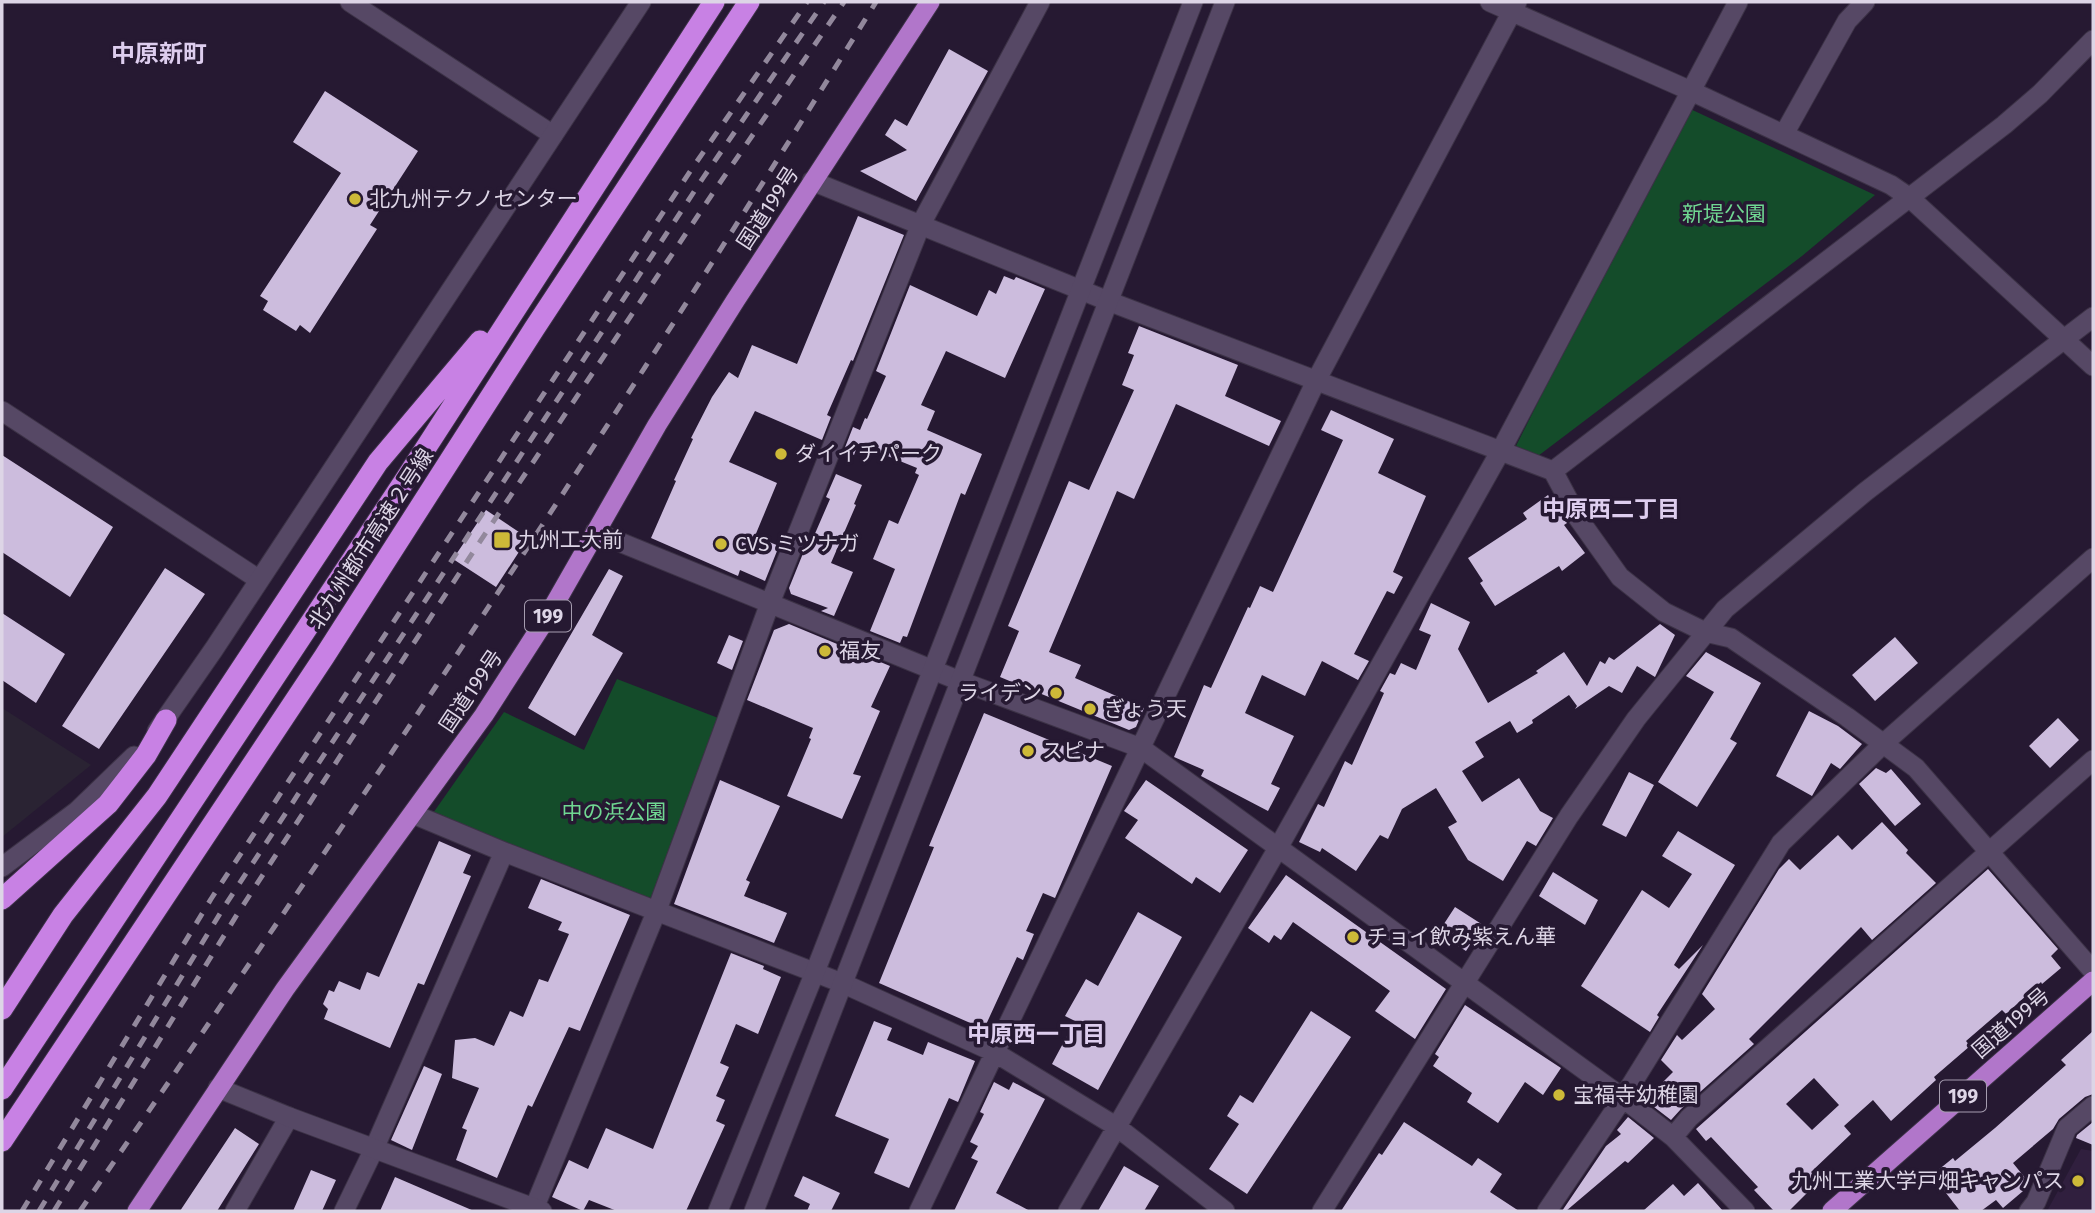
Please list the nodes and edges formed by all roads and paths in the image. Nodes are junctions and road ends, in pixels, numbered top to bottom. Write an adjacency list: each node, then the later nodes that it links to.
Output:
1 (350, 2): 16 (street)
2 (641, 2): 16 (street)
3 (714, 2): 20 (highway)
4 (749, 2): 62 (highway, 北九州都市高速２号線)
5 (930, 2): 17 (highway, 国道199号 / 199)
6 (1040, 2): 19 (street)
7 (1193, 2): 21 (street)
8 (1225, 2): 22 (street)
9 (1490, 2): 12 (street)
10 (1738, 2): 14 (street)
11 (1865, 2): 15 (street)
12 (1515, 6): 14 (street); 26 (street)
13 (2093, 40): 18 (street)
14 (1691, 91): 15 (street); 28 (street)
15 (1784, 134): 18 (street)
16 (552, 135): 32 (street)
17 (812, 181): 19 (street); 30 (highway, 国道199号 / 199)
18 (1910, 198): 24 (street); 29 (street)
19 (920, 224): 21 (street); 33 (street)
20 (541, 266): 53 (highway); 56 (highway)
21 (1082, 290): 22 (street); 35 (street)
22 (1108, 300): 26 (street); 36 (street)
23 (2093, 317): 24 (street)
24 (2065, 338): 25 (street); 34 (street)
25 (2093, 366)
26 (1317, 379): 28 (street); 39 (street)
27 (2, 411): 32 (street)
28 (1500, 452): 29 (street); 42 (street)
29 (1553, 471): 34 (street)
30 (595, 532): 33 (street); 41 (highway, 国道199号 / 199)
31 (2093, 558): 38 (street)
32 (258, 579): 37 (street)
33 (770, 603): 35 (street); 47 (street)
34 (1705, 632): 38 (street); 52 (street)
35 (932, 670): 36 (street); 49 (street)
36 (960, 681): 39 (street); 51 (street)
37 (166, 720): 45 (street); 46 (highway)
38 (1884, 743): 44 (street); 57 (street)
39 (1141, 748): 42 (street); 54 (street)
40 (2093, 760): 44 (street)
41 (413, 814): 43 (street); 55 (highway, 国道199号 / 199)
42 (1278, 848): 52 (street); 60 (street)
43 (503, 852): 47 (street); 63 (street)
44 (1989, 854): 48 (street); 61 (street)
45 (2, 867)
46 (2, 899)
47 (657, 910): 49 (street); 64 (street)
48 (2093, 971)
49 (815, 972): 51 (street); 68 (street)
50 (2093, 981): 76 (highway, 国道199号 / 199)
51 (842, 983): 54 (street); 69 (street)
52 (1464, 985): 57 (street); 73 (street)
53 (2, 1009)
54 (995, 1052): 60 (street); 70 (street)
55 (218, 1088): 59 (street); 65 (highway, 国道199号 / 199)
56 (2, 1089)
57 (1622, 1098): 61 (street); 74 (street)
58 (2093, 1106): 77 (street)
59 (289, 1117): 63 (street); 66 (street)
60 (1117, 1127): 71 (street); 72 (street)
61 (1673, 1137): 75 (street)
62 (2, 1143)
63 (374, 1149): 64 (street); 67 (street)
64 (536, 1210)
65 (137, 1211)
66 (235, 1211)
67 (344, 1211)
68 (719, 1211)
69 (754, 1211)
70 (919, 1211)
71 (1068, 1211)
72 (1225, 1211)
73 (1322, 1211)
74 (1548, 1211)
75 (1745, 1211)
76 (1832, 1211)
77 (2029, 1211)

